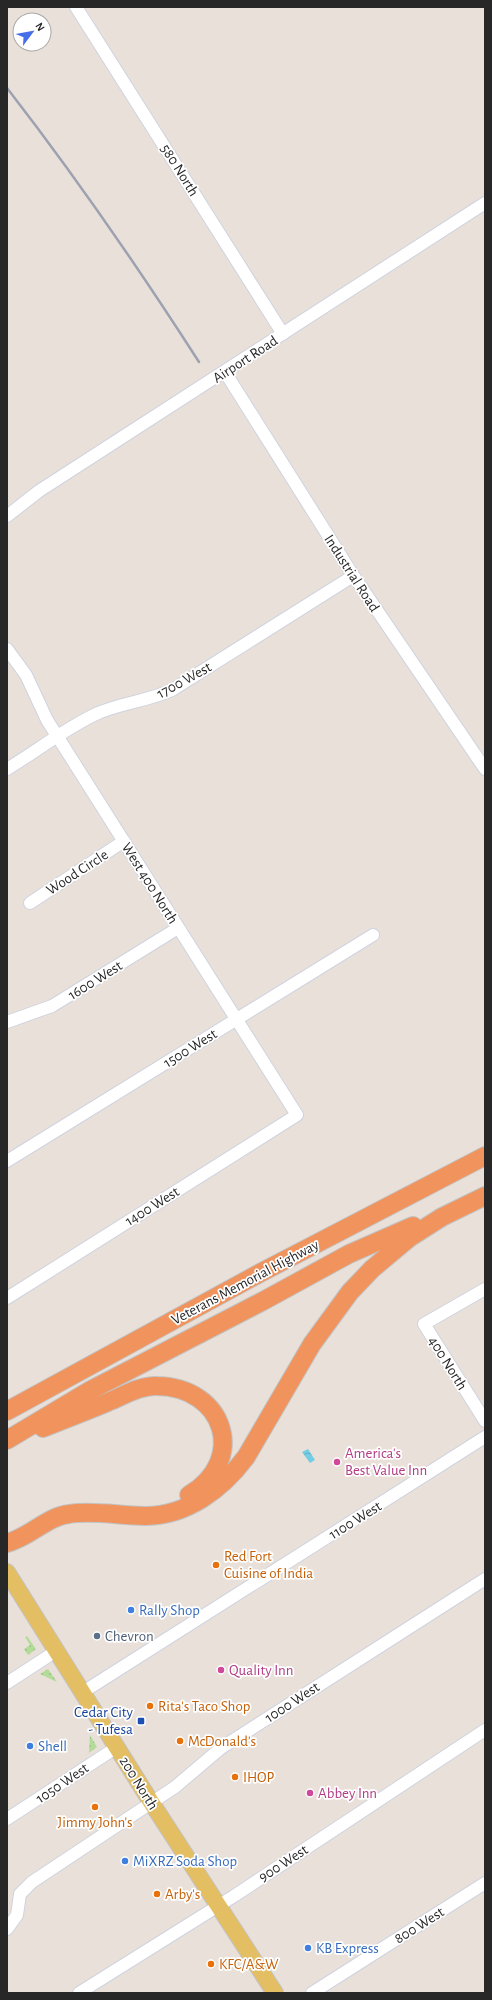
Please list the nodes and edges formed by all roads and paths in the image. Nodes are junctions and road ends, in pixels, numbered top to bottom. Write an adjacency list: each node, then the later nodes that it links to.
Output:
1 (76, 7): 3 (street, 580 North)
2 (485, 203): 3 (street, Airport Road)
3 (283, 334): 4 (street, Airport Road)
4 (225, 372): 5 (street, Airport Road); 6 (street, Industrial Road)
5 (7, 516)
6 (353, 576): 8 (street, 1700 West); 10 (street, Industrial Road)
7 (7, 649): 8 (street, West 400 North)
8 (58, 737): 9 (street, 1700 West); 11 (street, West 400 North)
9 (7, 769)
10 (485, 769)
11 (124, 841): 12 (street, Wood Circle); 13 (street, West 400 North)
12 (30, 903)
13 (178, 928): 15 (street, West 400 North); 16 (street, 1600 West)
14 (373, 935): 15 (street, 1500 West)
15 (236, 1020): 17 (street, West 400 North); 19 (street, 1500 West)
16 (7, 1022)
17 (297, 1115): 22 (street, 1400 West)
18 (485, 1156): 23 (highway, Veterans Memorial Highway)
19 (7, 1161)
20 (485, 1196): 26 (highway, Veterans Memorial Highway); 28 (highway)
21 (485, 1289): 24 (street, 400 North)
22 (7, 1298)
23 (7, 1411)
24 (485, 1422)
25 (485, 1437): 33 (street, 1100 West)
26 (7, 1441): 27 (highway)
27 (7, 1533)
28 (7, 1543)
29 (7, 1572): 31 (main road, 200 North)
30 (485, 1579): 36 (street, 1000 West)
31 (56, 1651): 32 (street); 33 (main road, 200 North)
32 (7, 1683)
33 (83, 1692): 35 (main road, 200 North)
34 (485, 1730): 39 (street, 900 West)
35 (117, 1747): 36 (main road, 200 North); 37 (street, 1050 West)
36 (151, 1802): 39 (main road, 200 North); 40 (street, 1000 West)
37 (7, 1819)
38 (485, 1883): 43 (street, 800 West)
39 (218, 1905): 41 (street, 900 West); 42 (main road, 200 North)
40 (7, 1929)
41 (80, 1993)
42 (275, 1993)
43 (312, 1993)

